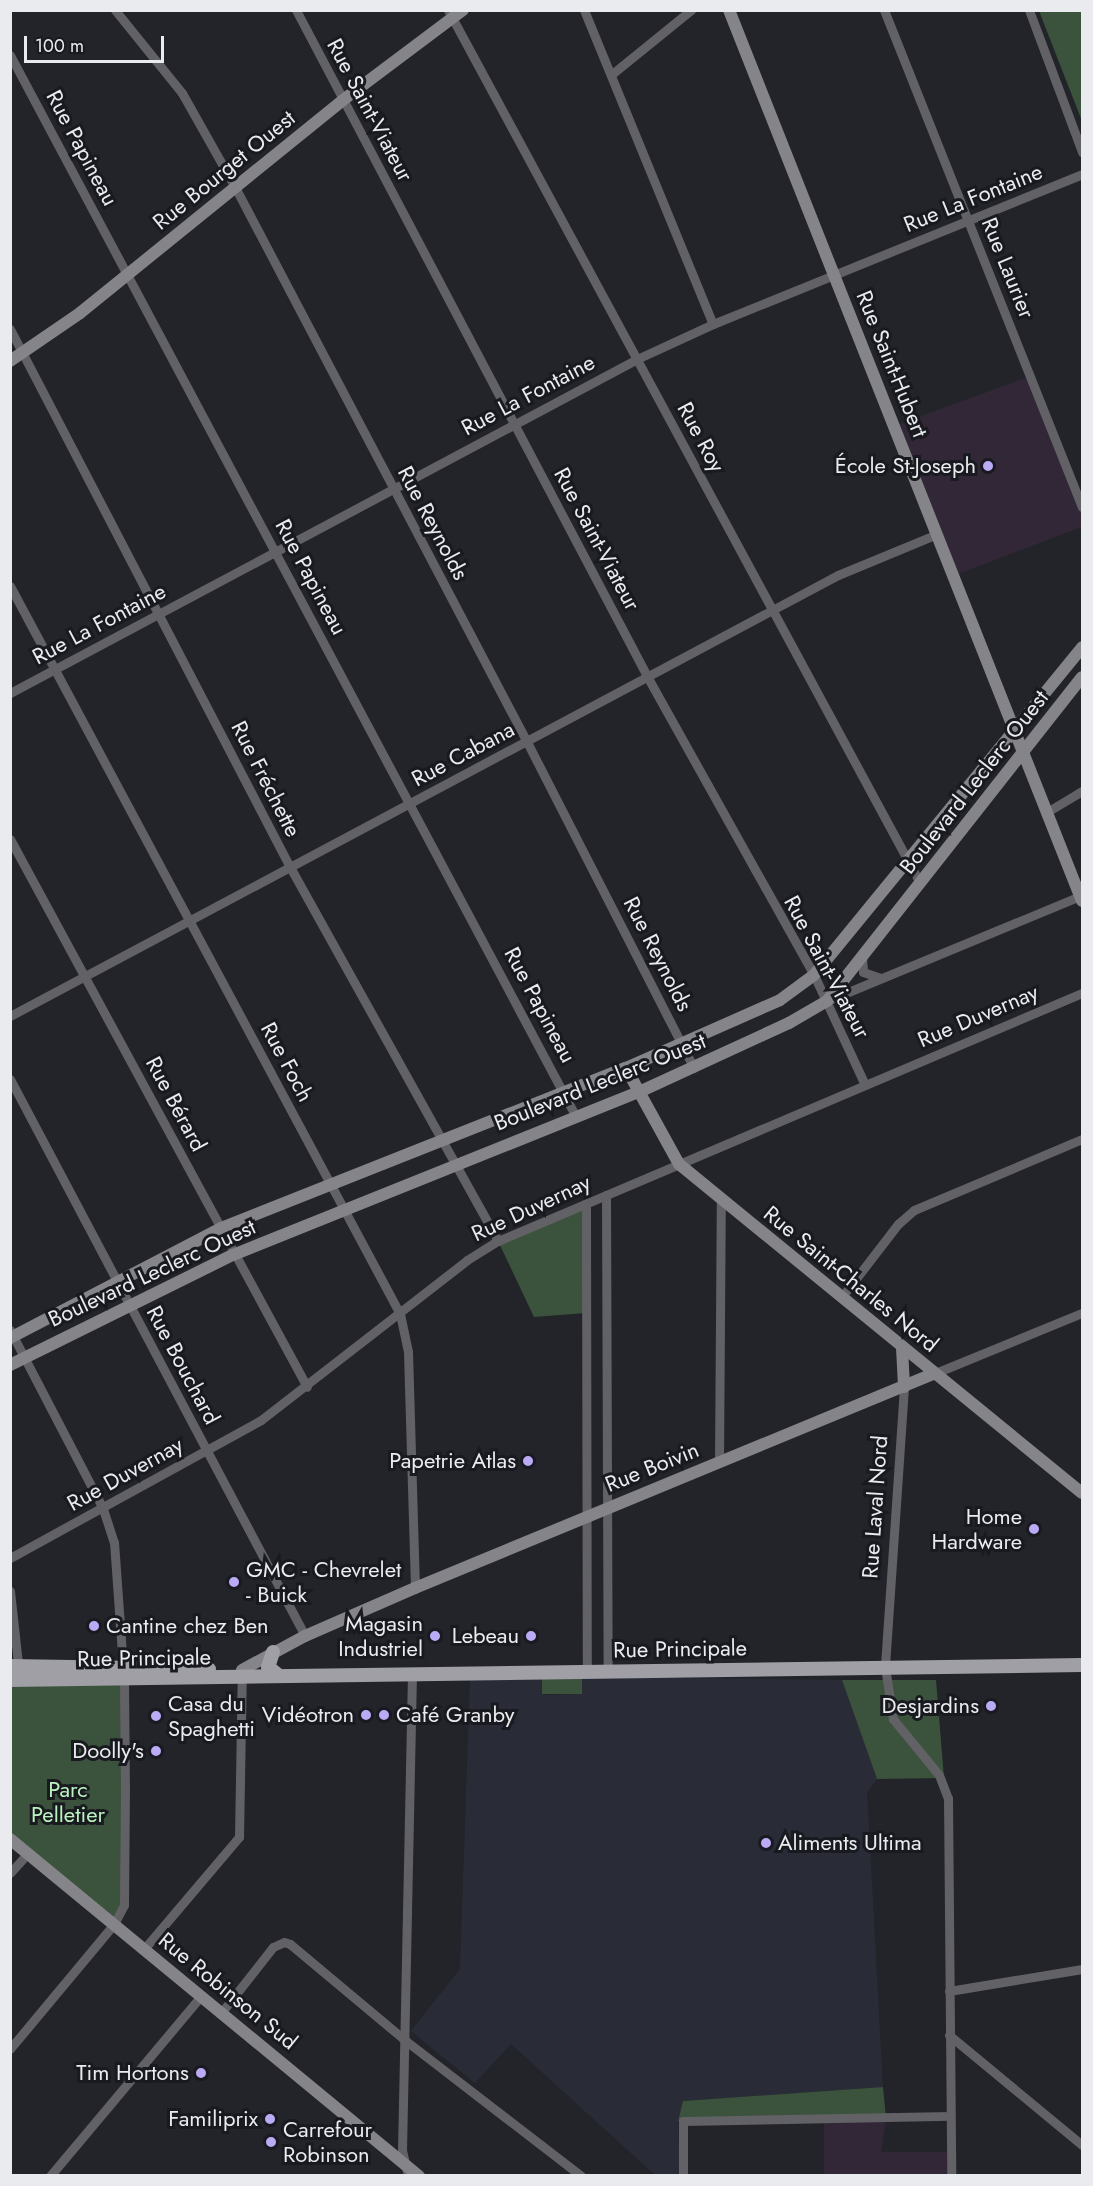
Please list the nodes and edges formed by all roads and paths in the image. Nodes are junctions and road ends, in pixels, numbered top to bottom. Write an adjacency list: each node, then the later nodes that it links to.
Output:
1 (115, 10): 15 (street, Rue Reynolds)
2 (296, 10): 12 (street, Rue Saint-Viateur)
3 (463, 10): 9 (street, Rue Bourget Ouest)
4 (584, 10): 11 (street)
5 (691, 10): 11 (street)
6 (729, 10): 17 (street, Rue Saint-Hubert)
7 (884, 10): 16 (street, Rue Laurier)
8 (1029, 10): 13 (street)
9 (450, 15): 12 (street, Rue Bourget Ouest); 22 (street, Rue Roy)
10 (10, 55): 18 (street, Rue Papineau)
11 (612, 74): 19 (street)
12 (343, 100): 15 (street, Rue Bourget Ouest); 24 (street, Rue Saint-Viateur)
13 (1083, 152)
14 (1083, 174): 16 (street, Rue La Fontaine)
15 (235, 187): 18 (street, Rue Bourget Ouest); 25 (street, Rue Reynolds)
16 (969, 222): 17 (street, Rue La Fontaine); 26 (street, Rue Laurier)
17 (834, 274): 19 (street, Rue La Fontaine); 27 (street, Rue Saint-Hubert)
18 (129, 275): 21 (street, Rue Bourget Ouest); 28 (street, Rue Papineau)
19 (712, 324): 22 (street, Rue La Fontaine)
20 (10, 328): 21 (street, Rue Fréchette)
21 (24, 354): 23 (street, Rue Bourget Ouest); 31 (street, Rue Fréchette)
22 (637, 359): 24 (street, Rue La Fontaine); 30 (street, Rue Roy)
23 (10, 361)
24 (514, 425): 25 (street, Rue La Fontaine); 35 (street, Rue Saint-Viateur)
25 (393, 489): 28 (street, Rue La Fontaine); 38 (street, Rue Reynolds)
26 (1083, 507)
27 (937, 534): 30 (street, Rue Cabana); 37 (street, Rue Saint-Hubert)
28 (275, 552): 31 (street, Rue La Fontaine); 41 (street, Rue Papineau)
29 (10, 586): 33 (street, Rue Foch)
30 (773, 611): 35 (street, Rue Cabana); 44 (street, Rue Roy)
31 (159, 614): 33 (street, Rue La Fontaine); 45 (street, Rue Fréchette)
32 (1083, 647): 37 (street, Boulevard Leclerc Ouest)
33 (55, 669): 36 (street, Rue La Fontaine); 48 (street, Rue Foch)
34 (1083, 677): 39 (street, Boulevard Leclerc Ouest)
35 (648, 678): 38 (street, Rue Cabana); 50 (street, Rue Saint-Viateur)
36 (10, 693)
37 (1014, 729): 39 (street, Rue Saint-Hubert); 44 (street, Boulevard Leclerc Ouest)
38 (527, 742): 41 (street, Rue Cabana); 56 (street, Rue Reynolds)
39 (1024, 754): 42 (street, Rue Saint-Hubert); 46 (street, Boulevard Leclerc Ouest)
40 (1083, 791): 42 (street)
41 (411, 803): 45 (street, Rue Cabana); 61 (street, Rue Papineau)
42 (1047, 812): 47 (street, Rue Saint-Hubert)
43 (10, 839): 51 (street, Rue Bérard)
44 (909, 861): 46 (street, Rue Roy); 50 (street, Boulevard Leclerc Ouest)
45 (290, 867): 48 (street, Rue Cabana); 65 (street, Rue Fréchette)
46 (920, 883): 49 (street, Boulevard Leclerc Ouest)
47 (1082, 897): 52 (street)
48 (190, 921): 51 (street, Rue Cabana); 68 (street, Rue Foch)
49 (862, 957): 52 (street); 54 (street, Boulevard Leclerc Ouest)
50 (814, 975): 54 (street, Rue Saint-Viateur); 56 (street, Boulevard Leclerc Ouest)
51 (85, 977): 55 (street, Rue Cabana); 73 (street, Rue Bérard)
52 (880, 978): 54 (street)
53 (1083, 993): 60 (street, Rue Duvernay)
54 (827, 1001): 58 (street, Boulevard Leclerc Ouest); 60 (street, Rue Saint-Viateur)
55 (10, 1016)
56 (682, 1044): 57 (street, Boulevard Leclerc Ouest); 58 (street, Rue Reynolds)
57 (626, 1068): 61 (street, Boulevard Leclerc Ouest); 62 (street, Rue Saint-Charles Nord)
58 (694, 1068): 62 (street, Boulevard Leclerc Ouest)
59 (10, 1079): 76 (street, Rue Bouchard)
60 (865, 1085): 66 (street, Rue Duvernay)
61 (564, 1092): 63 (street, Rue Papineau); 65 (street, Boulevard Leclerc Ouest)
62 (639, 1092): 63 (street, Boulevard Leclerc Ouest); 66 (street, Rue Saint-Charles Nord)
63 (576, 1117): 67 (street, Boulevard Leclerc Ouest)
64 (1083, 1139): 79 (street)
65 (440, 1142): 67 (street, Rue Fréchette); 68 (street, Boulevard Leclerc Ouest)
66 (679, 1164): 69 (street, Rue Duvernay); 70 (street, Rue Saint-Charles Nord)
67 (453, 1165): 72 (street, Boulevard Leclerc Ouest); 74 (street, Rue Fréchette)
68 (329, 1184): 72 (street, Rue Foch); 73 (street, Boulevard Leclerc Ouest)
69 (606, 1195): 71 (street, Rue Duvernay); 78 (street)
70 (721, 1199): 79 (street, Rue Saint-Charles Nord); 95 (street)
71 (586, 1203): 74 (street, Rue Duvernay); 77 (street)
72 (343, 1212): 75 (street, Boulevard Leclerc Ouest); 82 (street, Rue Foch)
73 (221, 1228): 75 (street, Rue Bérard); 76 (street, Boulevard Leclerc Ouest)
74 (498, 1241): 82 (street, Rue Duvernay)
75 (233, 1255): 80 (street, Boulevard Leclerc Ouest); 90 (street, Rue Bérard)
76 (118, 1281): 80 (street, Rue Bouchard); 83 (street, Boulevard Leclerc Ouest)
77 (586, 1298): 78 (street); 85 (street)
78 (606, 1298): 86 (street)
79 (841, 1298): 84 (street, Rue Saint-Charles Nord)
80 (129, 1305): 87 (street, Boulevard Leclerc Ouest); 94 (street, Rue Bouchard)
81 (1083, 1313): 89 (street, Rue Boivin)
82 (400, 1314): 90 (street, Rue Duvernay); 101 (street, Rue Foch)
83 (12, 1335): 87 (street)
84 (902, 1348): 89 (street, Rue Saint-Charles Nord); 91 (street, Rue Laval Nord)
85 (586, 1355): 86 (street); 93 (street)
86 (606, 1356): 92 (street)
87 (24, 1357): 88 (street, Boulevard Leclerc Ouest); 98 (street)
88 (10, 1365)
89 (933, 1374): 91 (street, Rue Boivin); 96 (street, Rue Saint-Charles Nord)
90 (307, 1387): 94 (street, Rue Duvernay)
91 (904, 1387): 95 (street, Rue Boivin); 108 (street, Rue Laval Nord)
92 (607, 1429): 93 (street); 97 (street)
93 (586, 1430): 99 (street)
94 (207, 1451): 98 (street, Rue Duvernay); 105 (street, Rue Bouchard)
95 (719, 1463): 97 (street, Rue Boivin)
96 (1083, 1493)
97 (607, 1508): 99 (street, Rue Boivin); 104 (street)
98 (103, 1509): 100 (street, Rue Duvernay); 113 (street)
99 (586, 1517): 101 (street, Rue Boivin); 103 (street)
100 (10, 1558)
101 (415, 1588): 105 (street, Rue Boivin)
102 (10, 1591): 112 (street)
103 (586, 1601): 104 (street); 110 (street)
104 (608, 1601): 109 (street)
105 (305, 1636): 106 (street, Rue Boivin)
106 (273, 1652): 114 (street, Rue Boivin); 115 (main road)
107 (1083, 1665): 108 (main road, Rue Principale)
108 (885, 1667): 109 (main road, Rue Principale); 122 (street, Rue Laval Nord)
109 (608, 1670): 110 (main road, Rue Principale)
110 (586, 1671): 111 (main road, Rue Principale)
111 (412, 1672): 115 (main road, Rue Principale); 126 (street)
112 (15, 1673): 113 (main road, Rue Principale)
113 (123, 1673): 114 (main road, Rue Principale); 119 (street)
114 (242, 1674): 115 (main road, Rue Principale); 120 (street)
115 (277, 1674)
116 (10, 1839): 117 (street, Rue Robinson Sud)
117 (28, 1853): 118 (street); 119 (street, Rue Robinson Sud)
118 (10, 1873)
119 (114, 1924): 120 (street, Rue Robinson Sud); 127 (street)
120 (144, 1949): 123 (street, Rue Robinson Sud)
121 (1083, 1969): 122 (street)
122 (949, 1991): 125 (street, Rue Laval Nord)
123 (201, 1996): 124 (street, Rue Robinson Sud); 131 (street)
124 (221, 2013): 126 (street); 130 (street, Rue Robinson Sud)
125 (949, 2035): 128 (street, Rue Laval Nord); 129 (street)
126 (406, 2041): 130 (street); 132 (street)
127 (10, 2049)
128 (950, 2116): 133 (street); 134 (street, Rue Laval Nord)
129 (1083, 2145)
130 (412, 2173)
131 (50, 2175)
132 (581, 2175)
133 (683, 2175)
134 (951, 2175)

